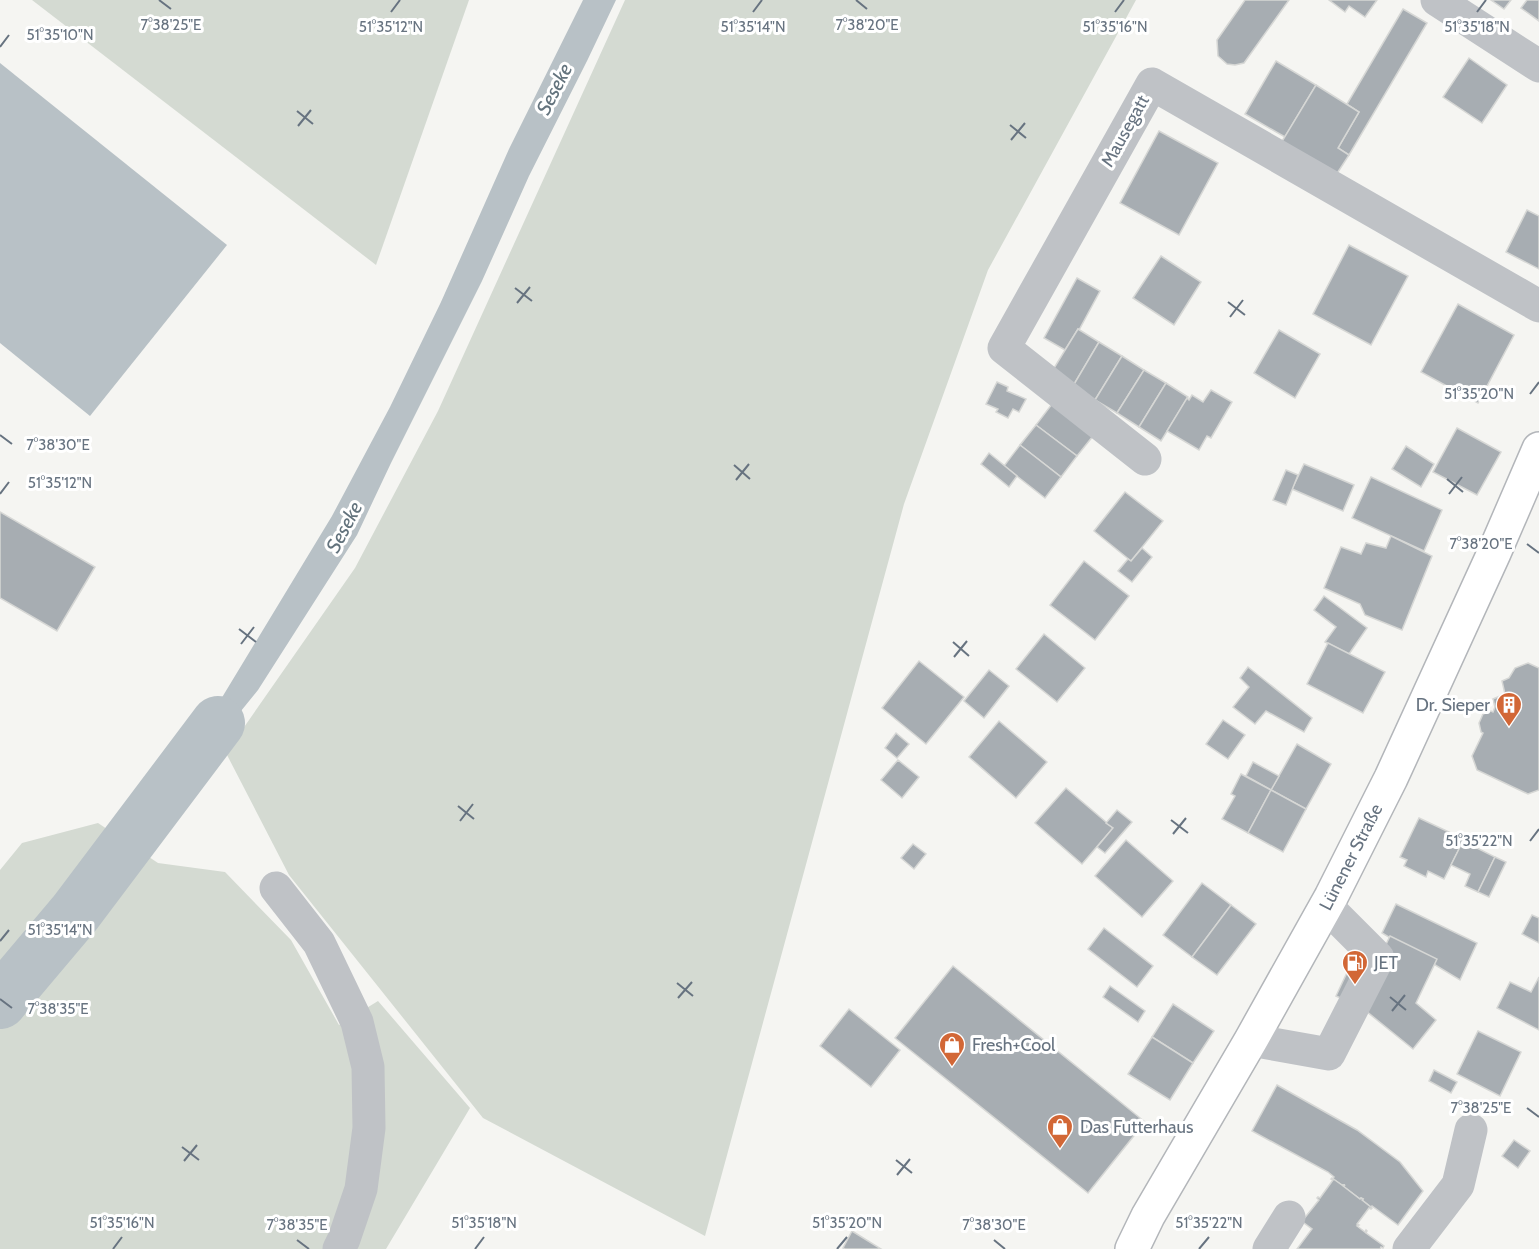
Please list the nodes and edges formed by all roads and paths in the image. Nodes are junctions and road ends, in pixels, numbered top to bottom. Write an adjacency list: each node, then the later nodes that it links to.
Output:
1 (1437, 0): 2 (street)
2 (1539, 66)
3 (1539, 306): 5 (street, Mausegatt)
4 (1539, 449): 7 (main road, Lünener Straße)
5 (1145, 459)
6 (276, 888): 11 (street)
7 (1326, 906): 8 (main road, Lünener Straße); 8 (street)
8 (1251, 1040): 12 (main road, Lünener Straße)
9 (1471, 1130): 14 (street)
10 (1289, 1217): 13 (street)
11 (339, 1249)
12 (1132, 1249)
13 (1269, 1249)
14 (1409, 1249)

